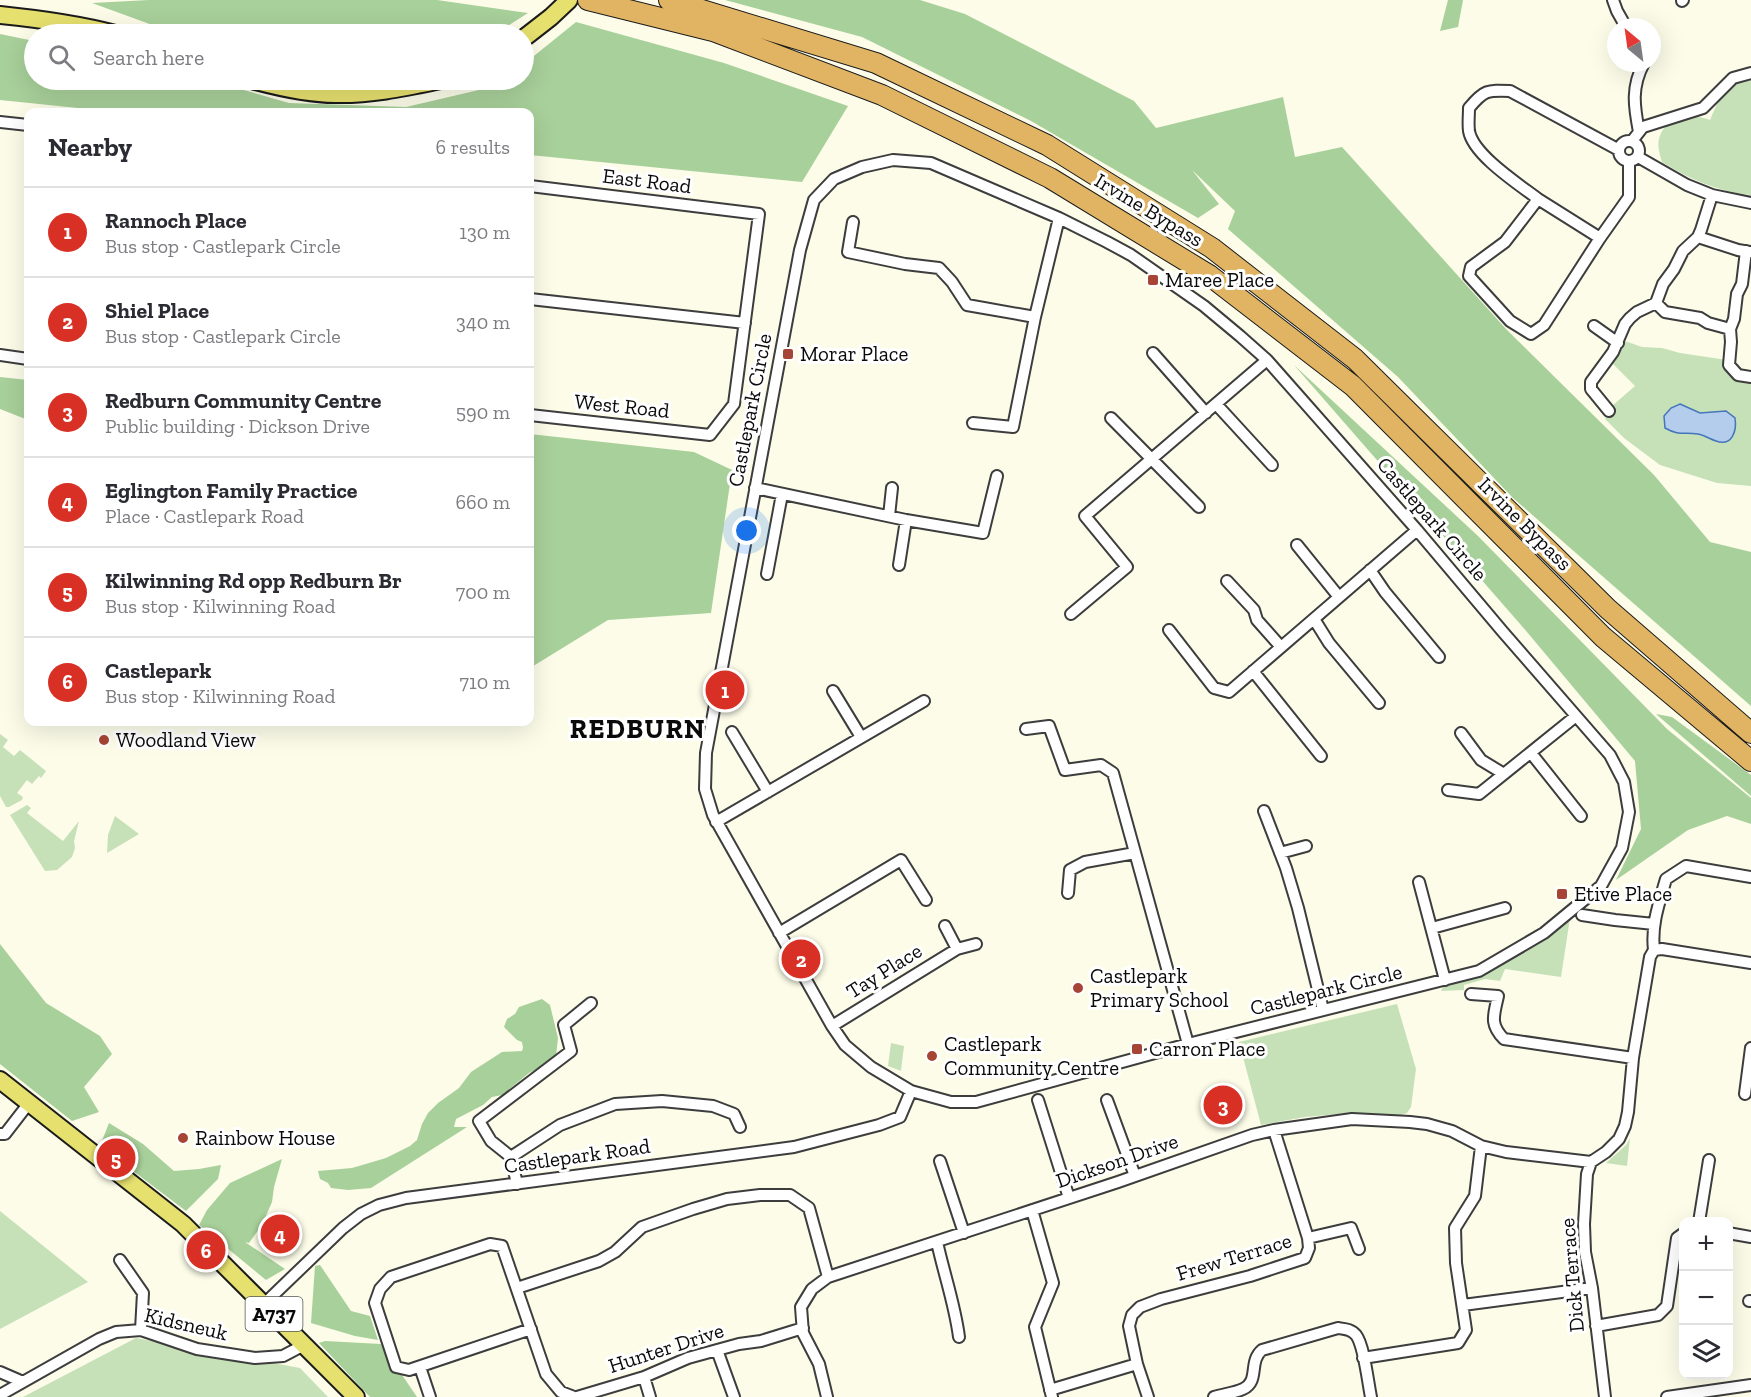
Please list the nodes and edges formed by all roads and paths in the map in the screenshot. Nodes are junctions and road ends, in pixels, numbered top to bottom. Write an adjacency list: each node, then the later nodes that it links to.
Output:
1 (569, 0): 8 (main road)
2 (588, 0): 78 (highway, Irvine Bypass)
3 (669, 0): 74 (highway, Irvine Bypass)
4 (1613, 0): 6 (street)
5 (0, 15): 7 (main road)
6 (1621, 18)
7 (68, 24)
8 (534, 30)
9 (1639, 72): 15 (street)
10 (1751, 73): 15 (street)
11 (302, 90): 12 (main road)
12 (394, 90)
13 (0, 122): 14 (street)
14 (24, 125)
15 (1635, 136): 16 (street); 17 (street)
16 (1619, 150): 17 (street); 20 (street)
17 (1633, 159): 19 (street); 24 (street)
18 (534, 186): 30 (street, East Road)
19 (1713, 195): 21 (street); 25 (street)
20 (1538, 199): 24 (street); 24 (street)
21 (1751, 203)
22 (1059, 218): 29 (street); 37 (street, Castlepark Circle); 48 (street, Castlepark Circle)
23 (853, 222): 29 (street)
24 (1600, 237)
25 (1698, 237): 26 (street); 28 (street)
26 (1749, 251): 32 (street)
27 (534, 299): 30 (street)
28 (1656, 303): 32 (street); 33 (street)
29 (1035, 317): 44 (street)
30 (745, 323): 42 (street, West Road)
31 (1594, 326): 33 (street)
32 (1730, 329): 38 (street)
33 (1618, 344): 40 (street)
34 (1153, 352): 41 (street)
35 (0, 356): 36 (street)
36 (24, 359)
37 (1267, 360): 39 (street); 54 (street, Castlepark Circle)
38 (1751, 377)
39 (1216, 404): 41 (street); 46 (street)
40 (1609, 411)
41 (1206, 413): 45 (street)
42 (534, 415)
43 (1111, 418): 45 (street)
44 (973, 423)
45 (1153, 459): 51 (street); 61 (street)
46 (1272, 465)
47 (997, 476): 53 (street)
48 (755, 488): 50 (street); 84 (street, Castlepark Circle)
49 (892, 488): 52 (street)
50 (782, 494): 52 (street); 58 (street)
51 (1199, 507)
52 (889, 516): 53 (street)
53 (906, 520): 56 (street)
54 (1417, 530): 57 (street); 70 (street, Castlepark Circle)
55 (1297, 544): 60 (street)
56 (899, 565)
57 (1370, 570): 60 (street); 65 (street)
58 (767, 574)
59 (1227, 581): 64 (street)
60 (1339, 597): 62 (street)
61 (1071, 614)
62 (1314, 619): 64 (street); 69 (street)
63 (1169, 630): 66 (street)
64 (1281, 647): 66 (street)
65 (1439, 657)
66 (1253, 671): 77 (street)
67 (833, 691): 75 (street)
68 (924, 701): 75 (street)
69 (1379, 703)
70 (1576, 716): 76 (street); 102 (street, Castlepark Circle)
71 (1026, 729): 86 (street)
72 (732, 732): 81 (street)
73 (1461, 733): 79 (street)
74 (1751, 733)
75 (861, 737): 81 (street)
76 (1531, 753): 79 (street); 83 (street)
77 (1321, 756)
78 (1751, 760)
79 (1504, 774): 80 (street)
80 (1448, 790)
81 (768, 792): 84 (street)
82 (1264, 810): 87 (street)
83 (1581, 816)
84 (716, 822): 97 (street, Castlepark Circle)
85 (1306, 846): 87 (street)
86 (1135, 853): 90 (street); 107 (street)
87 (1280, 853): 105 (street)
88 (1751, 877): 94 (street)
89 (1419, 882): 96 (street)
90 (1068, 893)
91 (926, 900): 97 (street)
92 (1505, 908): 96 (street)
93 (1582, 915): 94 (street)
94 (1653, 924): 100 (street)
95 (945, 926): 99 (street)
96 (1432, 928): 102 (street)
97 (779, 933): 106 (street, Castlepark Circle)
98 (976, 944): 99 (street, Tay Place)
99 (957, 949): 106 (street, Tay Place)
100 (1654, 950): 101 (street); 109 (street)
101 (1751, 963)
102 (1445, 980): 105 (street, Castlepark Circle)
103 (1471, 993): 109 (street)
104 (591, 1004): 120 (street)
105 (1323, 1011): 107 (street, Castlepark Circle)
106 (832, 1026): 111 (street, Castlepark Circle)
107 (1188, 1044): 111 (street, Castlepark Circle)
108 (1751, 1051): 112 (street)
109 (1634, 1058): 123 (street)
110 (0, 1080): 115 (main road, A737)
111 (911, 1091): 125 (street, Castlepark Road)
112 (1745, 1094)
113 (1038, 1100): 126 (street)
114 (1107, 1100): 124 (street)
115 (29, 1103): 118 (street); 140 (main road, A737)
116 (740, 1127): 120 (street)
117 (1274, 1130): 119 (street, Dickson Drive); 124 (street, Dickson Drive); 133 (street, Frew Terrace)
118 (0, 1134)
119 (1481, 1146): 123 (street, Dickson Drive); 141 (street)
120 (511, 1157): 125 (street)
121 (1709, 1160): 128 (street)
122 (940, 1161): 129 (street)
123 (1592, 1162): 139 (street, Dick Terrace)
124 (1135, 1176): 126 (street, Dickson Drive)
125 (517, 1184): 140 (street, Castlepark Road)
126 (1069, 1198): 127 (street, Dickson Drive)
127 (1032, 1210): 129 (street, Dickson Drive); 156 (street)
128 (1700, 1217)
129 (964, 1233): 134 (street, Dickson Drive)
130 (1733, 1234): 132 (street)
131 (1679, 1236): 142 (street)
132 (1751, 1237)
133 (1308, 1238): 135 (street); 150 (street, Frew Terrace)
134 (937, 1242): 137 (street, Dickson Drive); 146 (street)
135 (1359, 1249)
136 (120, 1260): 145 (street)
137 (828, 1278): 138 (street); 143 (street, Dickson Drive)
138 (517, 1288): 144 (street, Hunter Drive); 151 (street, Hunter Drive)
139 (1592, 1288): 141 (street); 142 (street, Dick Terrace)
140 (264, 1304): 147 (main road, A737)
141 (1463, 1305): 149 (street)
142 (1596, 1326): 167 (street, Dick Terrace)
143 (803, 1328): 148 (street, Hunter Drive); 163 (street, Dickson Drive)
144 (531, 1329): 151 (street); 158 (street, Hunter Drive)
145 (141, 1330): 147 (street, Kidsneuk); 154 (street, Kidsneuk)
146 (959, 1337)
147 (304, 1345): 159 (main road, A737)
148 (717, 1350): 153 (street, Hunter Drive); 162 (street)
149 (1363, 1358): 165 (street); 166 (street)
150 (1137, 1364): 156 (street); 164 (street, Frew Terrace)
151 (420, 1367): 160 (street)
152 (0, 1372): 154 (street)
153 (644, 1377): 158 (street, Hunter Drive); 161 (street)
154 (23, 1382): 157 (street, Kidsneuk)
155 (1751, 1386): 168 (street)
156 (1051, 1394)
157 (0, 1395)
158 (569, 1396)
159 (356, 1397)
160 (430, 1397)
161 (651, 1397)
162 (734, 1397)
163 (826, 1397)
164 (1148, 1397)
165 (1214, 1397)
166 (1371, 1397)
167 (1605, 1397)
168 (1667, 1397)

